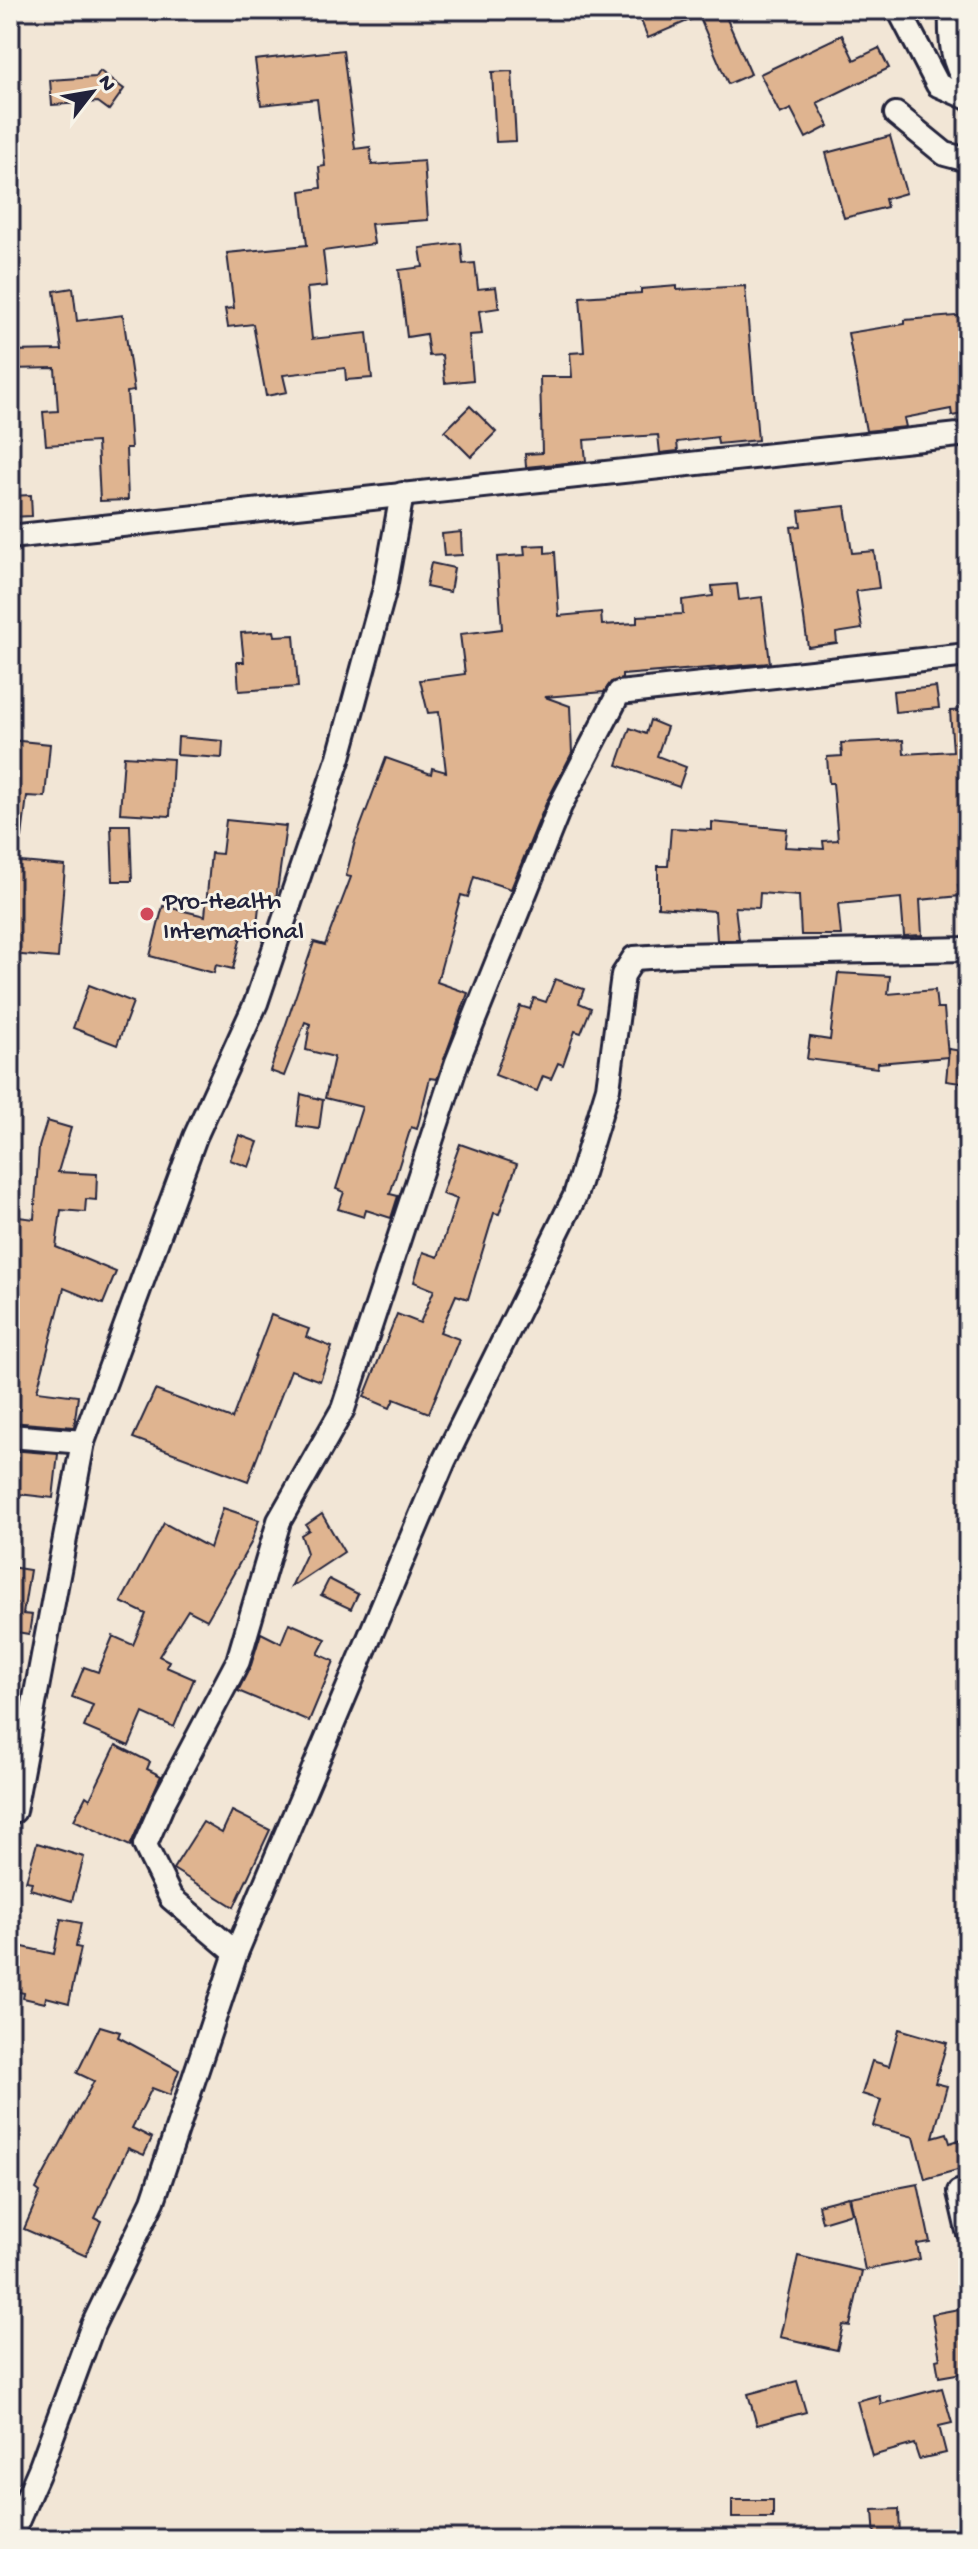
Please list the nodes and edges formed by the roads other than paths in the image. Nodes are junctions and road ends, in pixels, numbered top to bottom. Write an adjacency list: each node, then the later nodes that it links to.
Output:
1 (899, 10): 4 (street)
2 (951, 10): 3 (street)
3 (968, 86)
4 (968, 98)
5 (896, 114): 6 (street)
6 (968, 160)
7 (968, 434): 8 (street)
8 (402, 494): 9 (street); 13 (street)
9 (10, 537)
10 (968, 655): 15 (street)
11 (968, 949): 15 (street)
12 (10, 1436): 13 (street)
13 (83, 1442): 14 (street)
14 (14, 1811)
15 (236, 1953): 18 (street)
16 (959, 2192): 17 (street)
17 (968, 2231)
18 (10, 2538)

